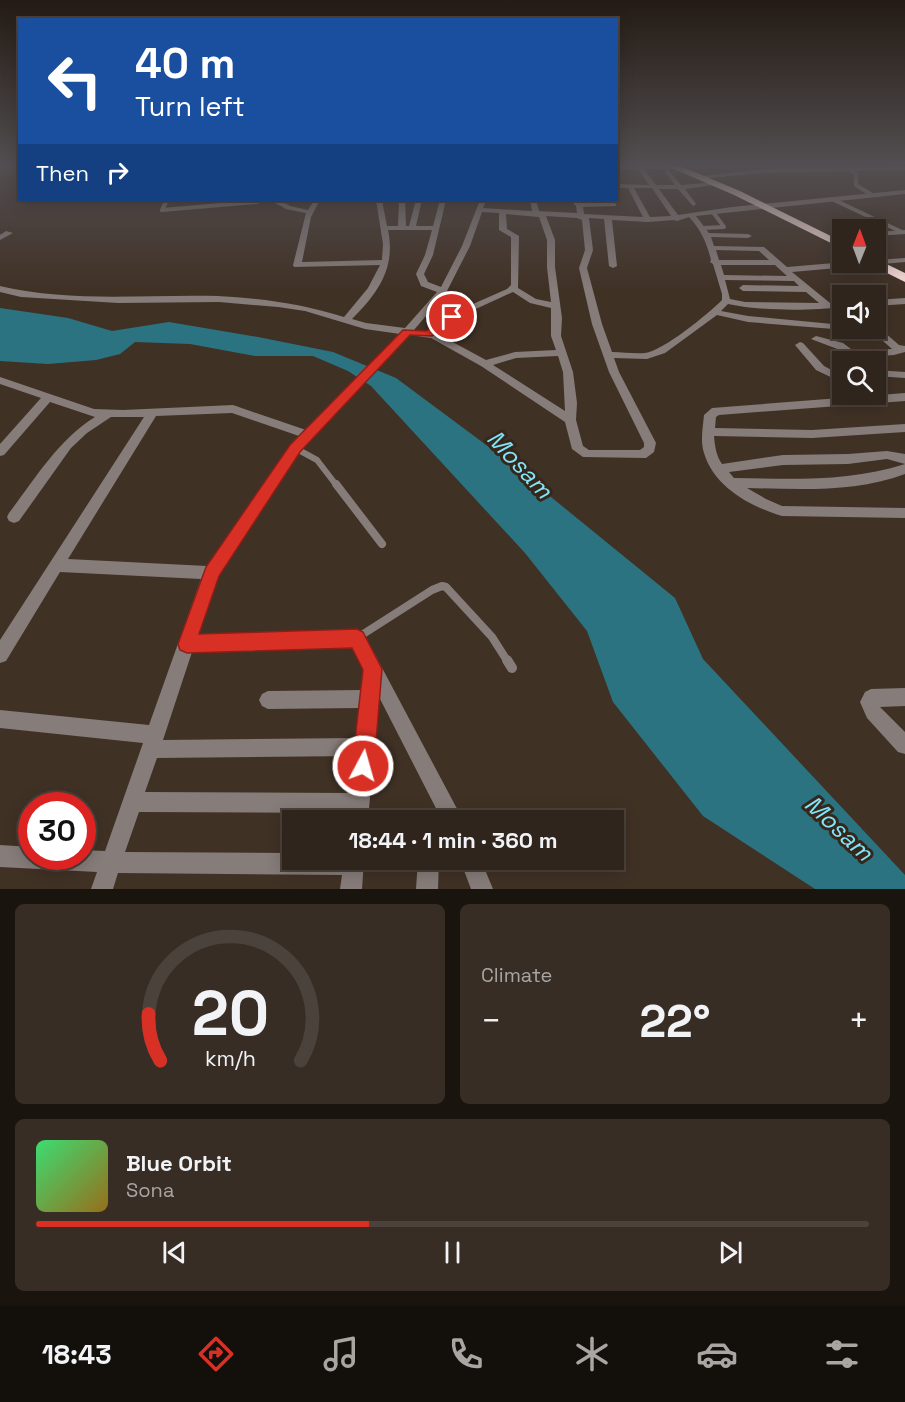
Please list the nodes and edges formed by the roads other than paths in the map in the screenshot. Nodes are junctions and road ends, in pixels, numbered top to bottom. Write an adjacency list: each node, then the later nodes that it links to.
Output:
1 (164, 206): 2 (lane)
2 (196, 206)
3 (286, 206): 20 (street)
4 (313, 206): 20 (street)
5 (380, 206): 31 (street)
6 (402, 206): 32 (street)
7 (417, 206): 33 (street)
8 (441, 206): 34 (street)
9 (480, 206): 19 (street)
10 (536, 206): 23 (street)
11 (562, 206): 25 (street)
12 (579, 206): 26 (street)
13 (614, 206): 28 (street)
14 (640, 206): 30 (street)
15 (668, 206): 29 (street)
16 (760, 206): 22 (street)
17 (765, 206): 42 (highway)
18 (847, 206): 37 (lane)
19 (478, 210): 21 (street); 61 (street)
20 (310, 212): 46 (street)
21 (502, 212): 23 (street); 59 (street)
22 (712, 212): 24 (street); 36 (lane)
23 (539, 215): 25 (street); 66 (street)
24 (692, 216): 29 (street); 36 (street)
25 (564, 217): 26 (street)
26 (583, 218): 27 (street); 80 (street)
27 (608, 219): 28 (street); 50 (street)
28 (621, 219): 30 (street)
29 (677, 219): 30 (street)
30 (648, 220)
31 (383, 228): 32 (street); 46 (street)
32 (402, 228): 33 (street)
33 (412, 228): 34 (street)
34 (436, 228): 61 (street)
35 (0, 230): 40 (street)
36 (704, 231): 39 (street); 44 (street)
37 (904, 232): 38 (street)
38 (886, 233)
39 (748, 236)
40 (0, 238)
41 (832, 238): 42 (street)
42 (828, 239): 43 (highway)
43 (832, 241)
44 (710, 248): 47 (street); 49 (street)
45 (905, 260): 48 (street)
46 (385, 262): 69 (street)
47 (714, 262): 49 (street); 54 (street)
48 (886, 262)
49 (777, 263): 53 (street)
50 (613, 266)
51 (832, 266): 53 (street)
52 (886, 268): 55 (highway)
53 (785, 270): 56 (street)
54 (720, 277): 56 (street); 62 (street)
55 (905, 278)
56 (796, 279): 60 (street)
57 (743, 288): 60 (street)
58 (0, 289): 69 (street)
59 (514, 289): 66 (street); 72 (street)
60 (808, 289): 67 (street)
61 (443, 291): 71 (street)
62 (726, 301): 67 (street); 68 (street)
63 (905, 301): 64 (street)
64 (886, 302)
65 (832, 305): 67 (street)
66 (556, 306): 78 (street)
67 (828, 306)
68 (716, 312): 70 (street); 80 (street)
69 (345, 321): 71 (street)
70 (832, 327)
71 (407, 332): 72 (street); 95 (street)
72 (428, 334): 81 (street)
73 (886, 337): 76 (street)
74 (816, 339): 77 (street)
75 (800, 345): 82 (street)
76 (902, 349): 79 (street)
77 (848, 351)
78 (560, 353): 81 (street); 92 (street)
79 (886, 353)
80 (608, 355): 92 (street)
81 (485, 364): 92 (street)
82 (832, 374)
83 (886, 374): 84 (street)
84 (905, 375)
85 (0, 380): 86 (street)
86 (48, 397): 91 (street); 97 (street)
87 (886, 397): 88 (street)
88 (905, 397)
89 (832, 399): 94 (street)
90 (152, 412): 91 (street); 95 (street); 105 (street)
91 (108, 414): 103 (street)
92 (570, 420)
93 (905, 428): 94 (street)
94 (708, 432): 99 (street)
95 (308, 435): 96 (street)
96 (295, 448): 104 (lane); 106 (street)
97 (0, 452)
98 (905, 459): 99 (street)
99 (720, 469): 101 (street)
100 (905, 469): 101 (street)
101 (732, 483): 102 (street)
102 (905, 513)
103 (14, 517)
104 (382, 544)
105 (56, 565): 106 (street); 107 (street)
106 (212, 573): 109 (street)
107 (6, 635): 110 (street)
108 (357, 638): 109 (street); 111 (lane); 112 (street)
109 (187, 644): 117 (street)
110 (0, 655)
111 (512, 668)
112 (373, 669): 114 (street); 123 (street)
113 (905, 697): 118 (street)
114 (370, 699): 115 (street); 119 (street)
115 (268, 700)
116 (0, 720): 117 (street)
117 (153, 742): 119 (street); 120 (street)
118 (905, 745)
119 (365, 747): 122 (street)
120 (132, 802): 121 (street); 125 (street)
121 (314, 810)
122 (359, 810)
123 (448, 810)
124 (0, 856): 125 (street)
125 (111, 862): 126 (street); 130 (street)
126 (282, 862)
127 (353, 870): 131 (street)
128 (428, 870): 132 (street)
129 (475, 870): 133 (street)
130 (102, 889)
131 (351, 889)
132 (427, 889)
133 (482, 889)

